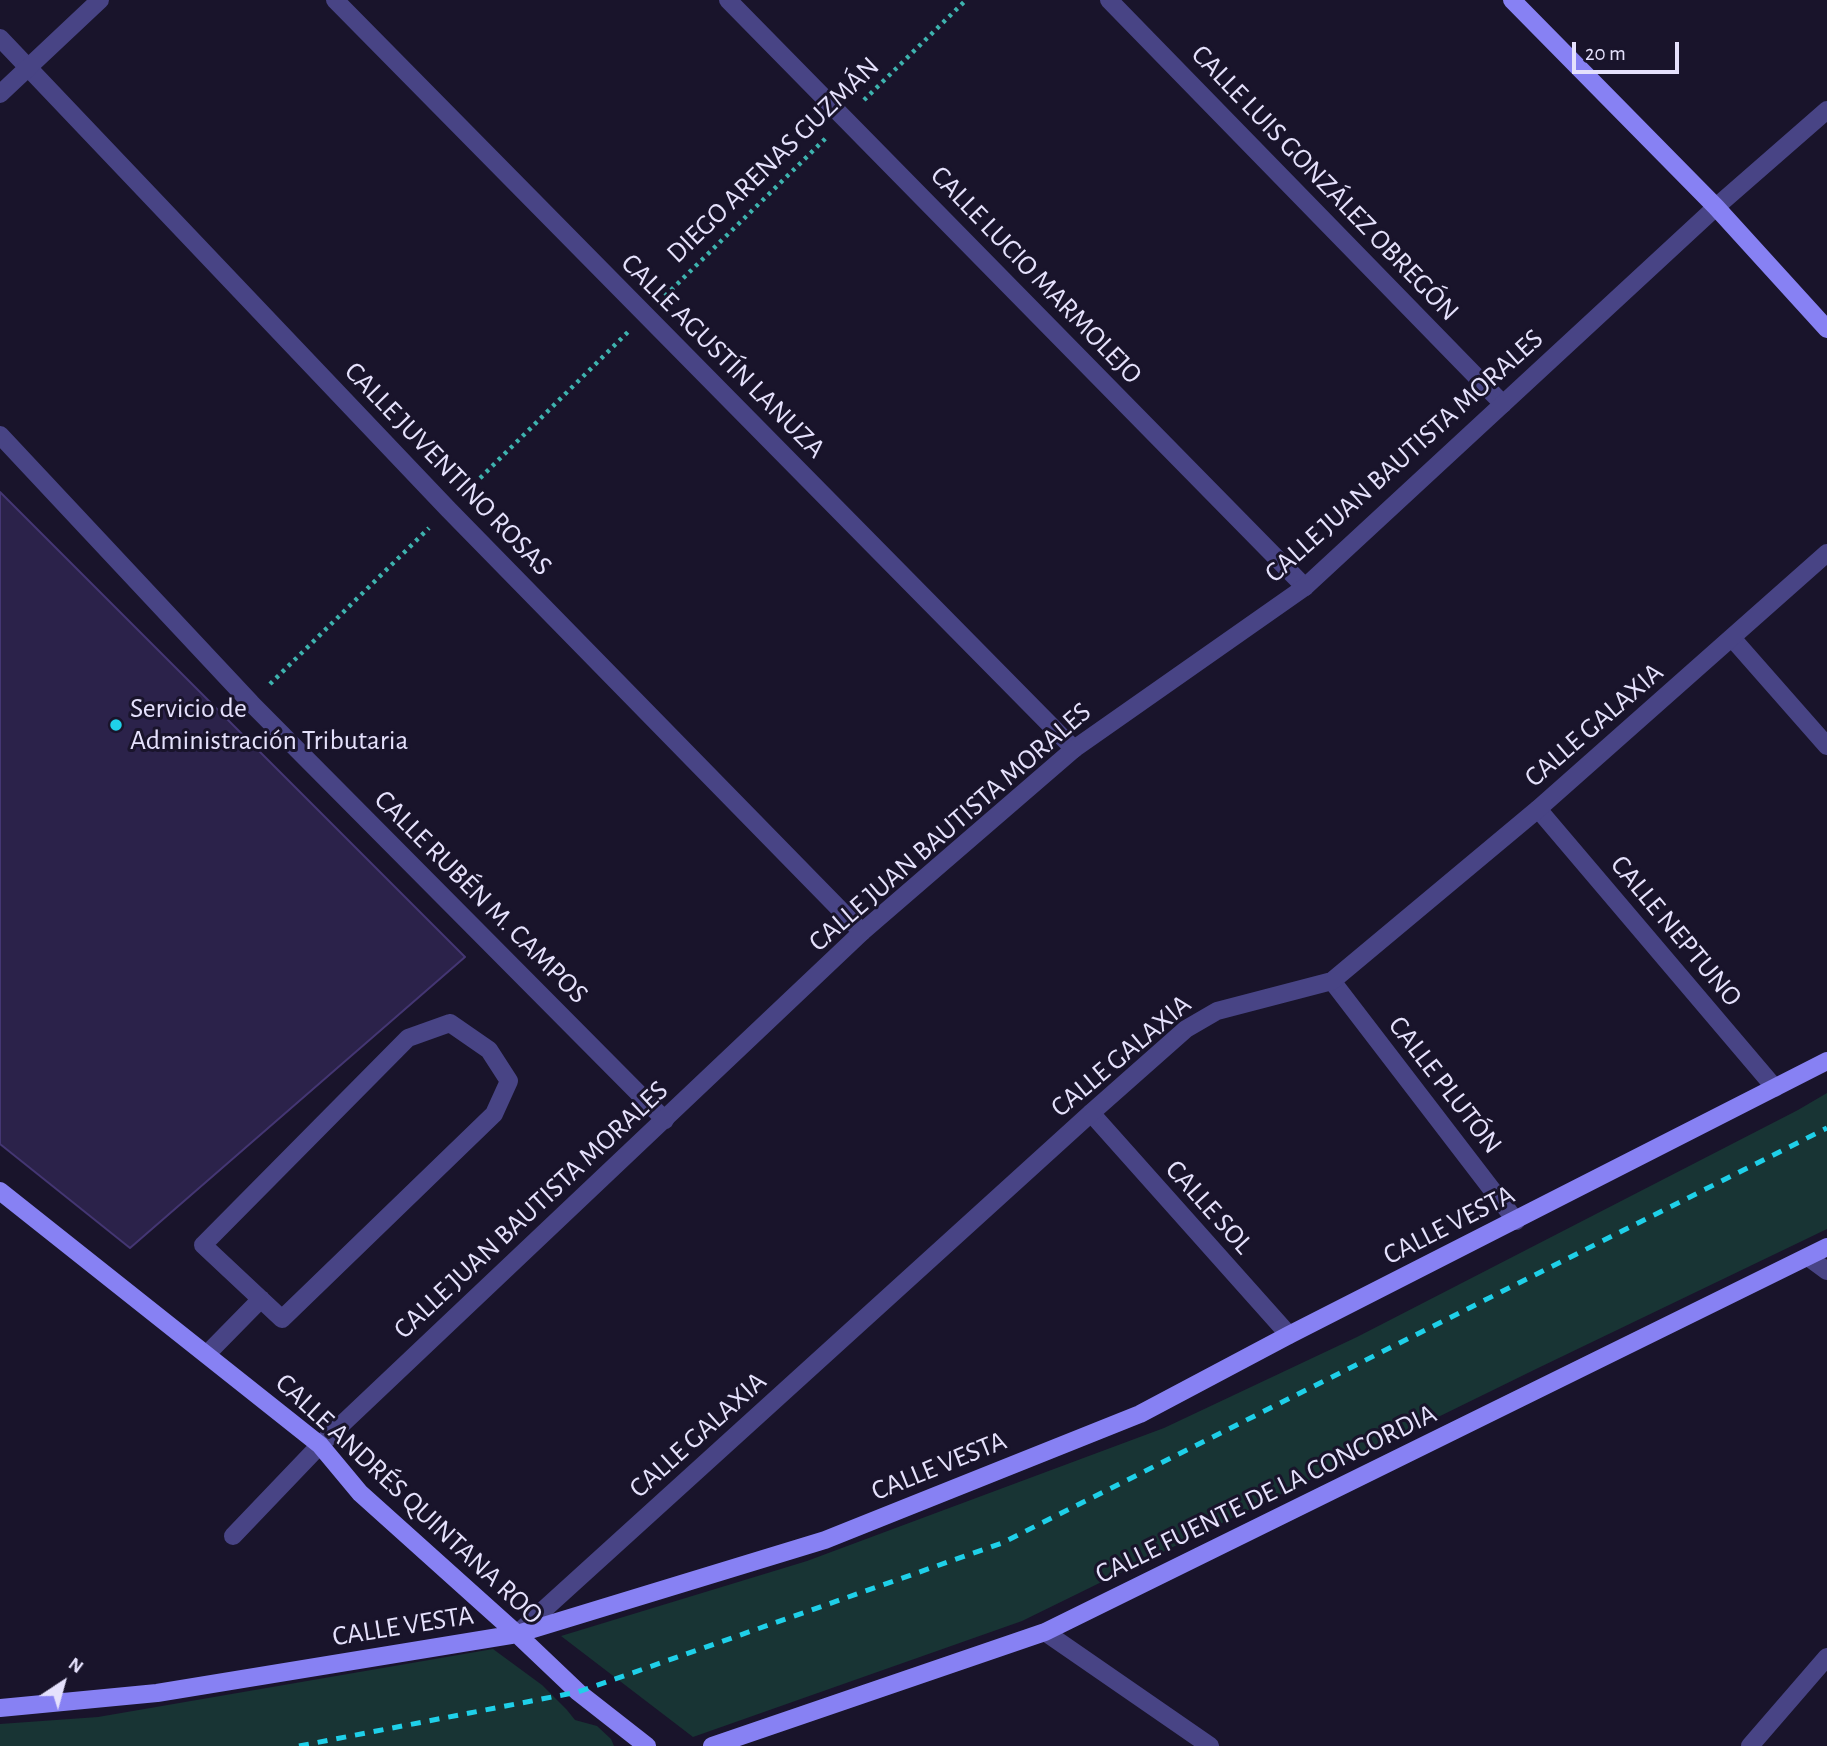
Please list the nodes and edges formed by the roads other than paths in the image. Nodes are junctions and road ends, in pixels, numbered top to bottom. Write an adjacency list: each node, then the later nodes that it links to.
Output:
1 (100, 0): 7 (street)
2 (335, 0): 18 (street, CALLE AGUSTÍN LANUZA)
3 (728, 0): 15 (street, CALLE LUCIO MARMOLEJO)
4 (1110, 0): 12 (street, CALLE LUIS GONZÁLEZ OBREGÓN)
5 (1512, 0): 10 (main road)
6 (0, 38): 7 (street, CALLE JUVENTINO ROSAS)
7 (28, 66): 8 (street); 20 (street, CALLE JUVENTINO ROSAS)
8 (0, 94)
9 (1827, 110): 10 (street, CALLE JUAN BAUTISTA MORALES)
10 (1716, 207): 11 (main road); 12 (street, CALLE JUAN BAUTISTA MORALES)
11 (1827, 329)
12 (1503, 404): 15 (street, CALLE JUAN BAUTISTA MORALES)
13 (0, 435): 25 (street, CALLE RUBÉN M. CAMPOS)
14 (1827, 553): 16 (street, CALLE GALAXIA)
15 (1305, 587): 18 (street, CALLE JUAN BAUTISTA MORALES)
16 (1732, 638): 17 (street); 19 (street, CALLE GALAXIA)
17 (1827, 746)
18 (1074, 749): 20 (street, CALLE JUAN BAUTISTA MORALES)
19 (1538, 809): 21 (street, CALLE GALAXIA); 23 (street, CALLE NEPTUNO)
20 (862, 932): 25 (street, CALLE JUAN BAUTISTA MORALES)
21 (1332, 981): 24 (street, CALLE GALAXIA); 27 (street, CALLE PLUTÓN)
22 (1827, 1061): 23 (main road, CALLE VESTA)
23 (1774, 1088): 27 (main road, CALLE VESTA)
24 (1091, 1113): 32 (street, CALLE SOL); 37 (street, CALLE GALAXIA)
25 (666, 1120): 34 (street, CALLE JUAN BAUTISTA MORALES)
26 (0, 1191): 33 (main road, CALLE ANDRÉS QUINTANA ROO)
27 (1516, 1221): 32 (main road, CALLE VESTA)
28 (1827, 1247): 29 (main road, CALLE FUENTE DE LA CONCORDIA)
29 (1808, 1257): 30 (street); 36 (main road, CALLE FUENTE DE LA CONCORDIA)
30 (1827, 1271)
31 (261, 1299): 31 (street); 33 (street)
32 (1289, 1335): 37 (main road, CALLE VESTA)
33 (206, 1354): 34 (main road, CALLE ANDRÉS QUINTANA ROO)
34 (320, 1445): 35 (street, CALLE JUAN BAUTISTA MORALES); 37 (main road, CALLE ANDRÉS QUINTANA ROO)
35 (233, 1536)
36 (1045, 1632): 41 (main road, CALLE FUENTE DE LA CONCORDIA); 42 (street)
37 (517, 1634): 39 (main road, CALLE VESTA); 40 (main road, CALLE ANDRÉS QUINTANA ROO)
38 (1827, 1657): 43 (street)
39 (0, 1708)
40 (648, 1746)
41 (712, 1746)
42 (1210, 1746)
43 (1750, 1746)

